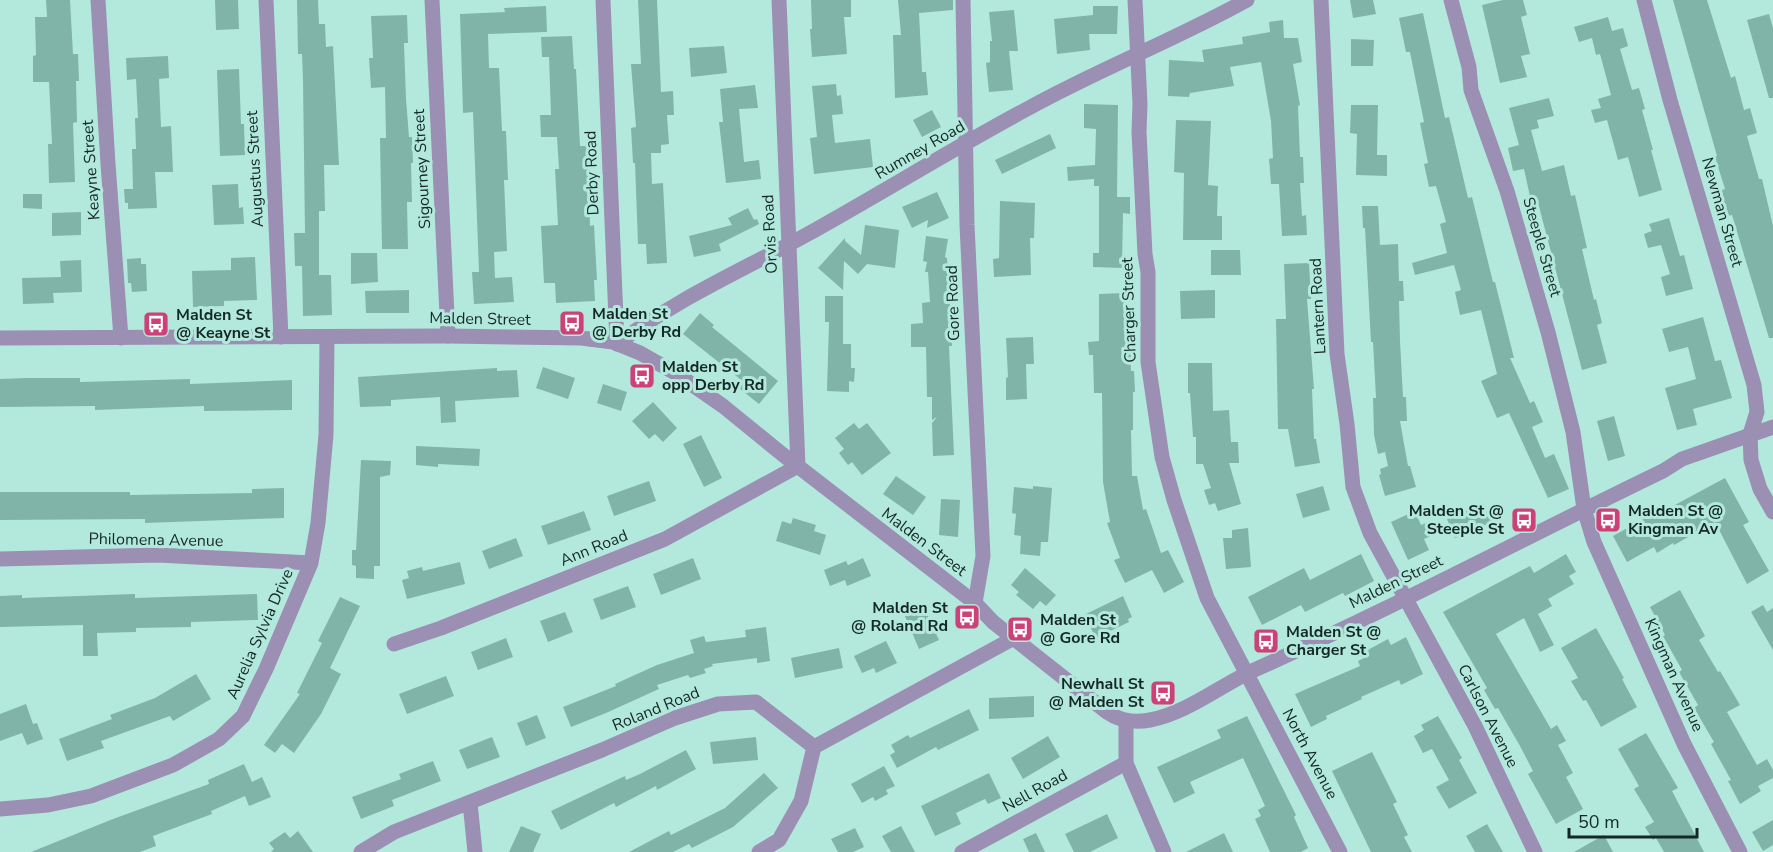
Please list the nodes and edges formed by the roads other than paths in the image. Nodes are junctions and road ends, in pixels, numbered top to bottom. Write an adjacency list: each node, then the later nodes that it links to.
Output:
1 (98, 0): 18 (street, Keayne Street)
2 (266, 0): 16 (street, Augustus Street)
3 (432, 0): 15 (street, Sigourney Street)
4 (603, 0): 20 (street, Derby Road)
5 (778, 0): 14 (street, Orvis Road)
6 (963, 0): 13 (street, Gore Road)
7 (1135, 0): 12 (street, Charger Street)
8 (1247, 0): 12 (street, Rumney Road)
9 (1321, 0): 28 (street, Lantern Road)
10 (1451, 0): 24 (street, Steeple Street)
11 (1644, 0): 22 (street, Newman Street)
12 (1138, 54): 13 (street, Rumney Road); 32 (street, Charger Street)
13 (967, 144): 14 (street, Rumney Road); 29 (street, Gore Road)
14 (788, 245): 20 (street, Rumney Road); 23 (street, Orvis Road)
15 (448, 336): 19 (street, Malden Street); 20 (street, Malden Street)
16 (281, 337): 18 (street, Malden Street); 19 (street, Malden Street)
17 (0, 338): 18 (street, Malden Street)
18 (121, 338)
19 (327, 338): 27 (street, Aurelia Sylvia Drive)
20 (617, 344): 23 (street, Malden Street)
21 (1773, 427): 22 (street, Malden Street)
22 (1750, 434): 24 (street, Malden Street); 25 (street, Newman Street)
23 (798, 466): 29 (street, Malden Street); 31 (street, Ann Road)
24 (1584, 509): 28 (street, Malden Street); 45 (street, Kingman Avenue)
25 (1773, 512)
26 (0, 559): 27 (street, Philomena Avenue)
27 (311, 563): 37 (street, Aurelia Sylvia Drive)
28 (1405, 598): 32 (street, Malden Street); 44 (street, Carlson Avenue)
29 (975, 603): 30 (street, Malden Street)
30 (1014, 638): 33 (street, Malden Street); 34 (street)
31 (394, 644)
32 (1248, 674): 33 (street, Malden Street); 43 (street, North Avenue)
33 (1126, 721): 35 (street)
34 (814, 747): 36 (street, Roland Road); 40 (street)
35 (1126, 763): 41 (street, Nell Road); 42 (street)
36 (470, 803): 38 (street, Roland Road); 39 (street)
37 (0, 808)
38 (362, 852)
39 (475, 852)
40 (759, 852)
41 (962, 852)
42 (1164, 852)
43 (1340, 852)
44 (1535, 852)
45 (1740, 852)

